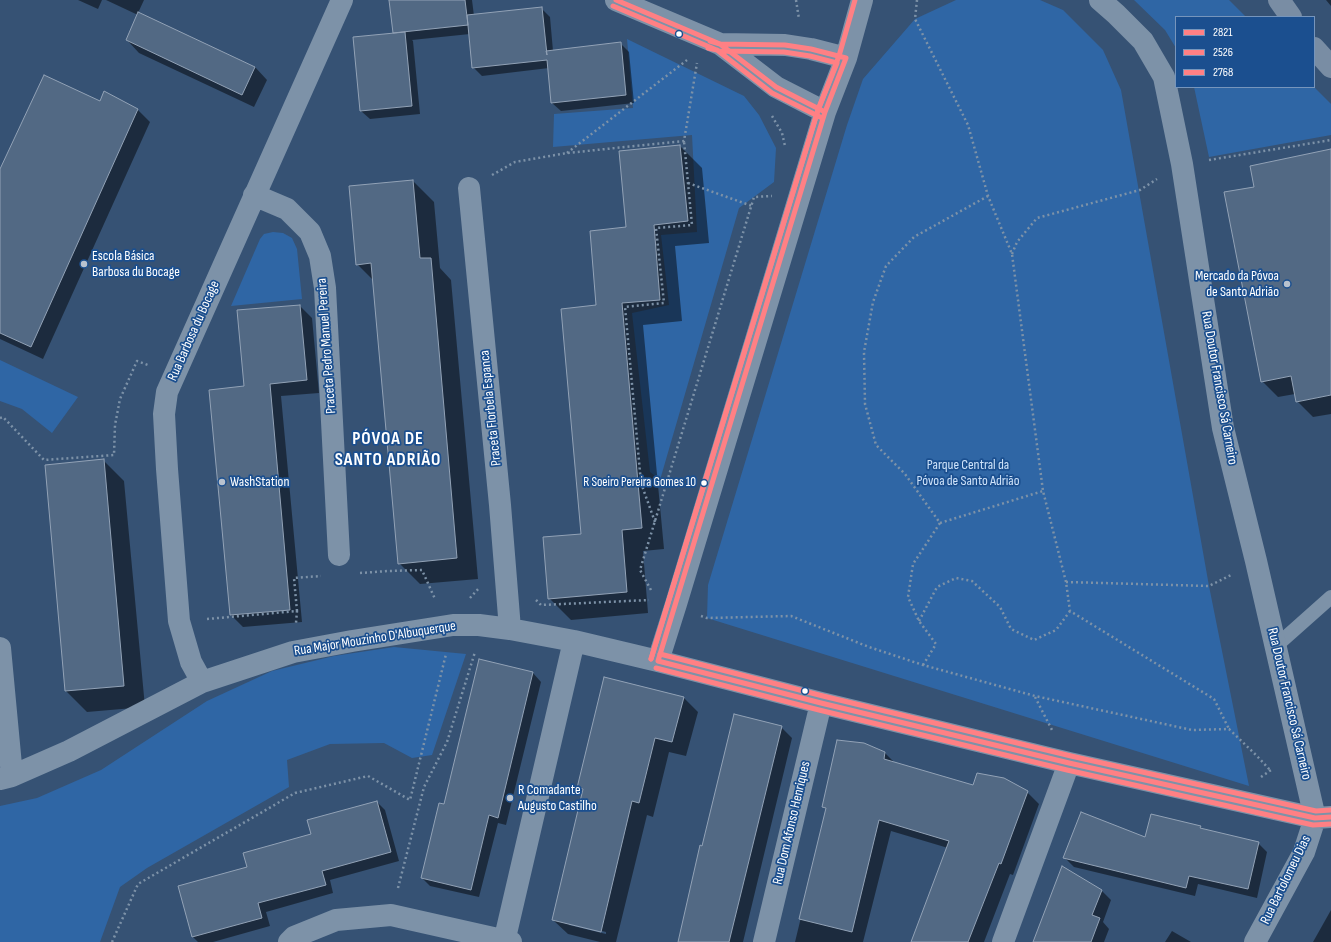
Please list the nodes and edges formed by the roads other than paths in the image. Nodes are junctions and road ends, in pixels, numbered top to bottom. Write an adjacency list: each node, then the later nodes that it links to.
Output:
1 (342, 0): 13 (street, Rua Barbosa du Bocage)
2 (616, 0): 7 (street)
3 (1100, 0): 18 (street, Rua Doutor Francisco Sá Carneiro)
4 (1280, 0): 6 (street)
5 (866, 2): 9 (street)
6 (1290, 16)
7 (720, 44): 9 (street); 11 (street)
8 (1315, 49): 10 (street)
9 (846, 58): 11 (street)
10 (1331, 67)
11 (825, 112): 20 (street)
12 (469, 188): 16 (street, Praceta Florbela Espanca)
13 (254, 195): 14 (street, Praceta Pedro Manuel Pereira); 21 (street, Rua Barbosa du Bocage)
14 (339, 555)
15 (1331, 597): 18 (lane)
16 (510, 629): 17 (street, Rua Major Mouzinho D'Albuquerque); 21 (street, Rua Major Mouzinho D'Albuquerque)
17 (574, 641): 20 (street, Rua Major Mouzinho D'Albuquerque); 26 (street)
18 (1276, 646): 25 (street, Rua Doutor Francisco Sá Carneiro)
19 (0, 648): 24 (street)
20 (658, 661): 22 (street, Rua Major Mouzinho D'Albuquerque)
21 (202, 682): 24 (street, Rua Major Mouzinho D'Albuquerque)
22 (820, 703): 23 (street, Rua Major Mouzinho D'Albuquerque); 28 (street, Rua Dom Afonso Henriques)
23 (1069, 763): 25 (street, Rua Major Mouzinho D'Albuquerque); 29 (street)
24 (6, 777)
25 (1323, 818): 30 (street, Rua Bartolomeu Dias)
26 (506, 941): 27 (street)
27 (289, 942)
28 (764, 942)
29 (1003, 942)
30 (1255, 942)

